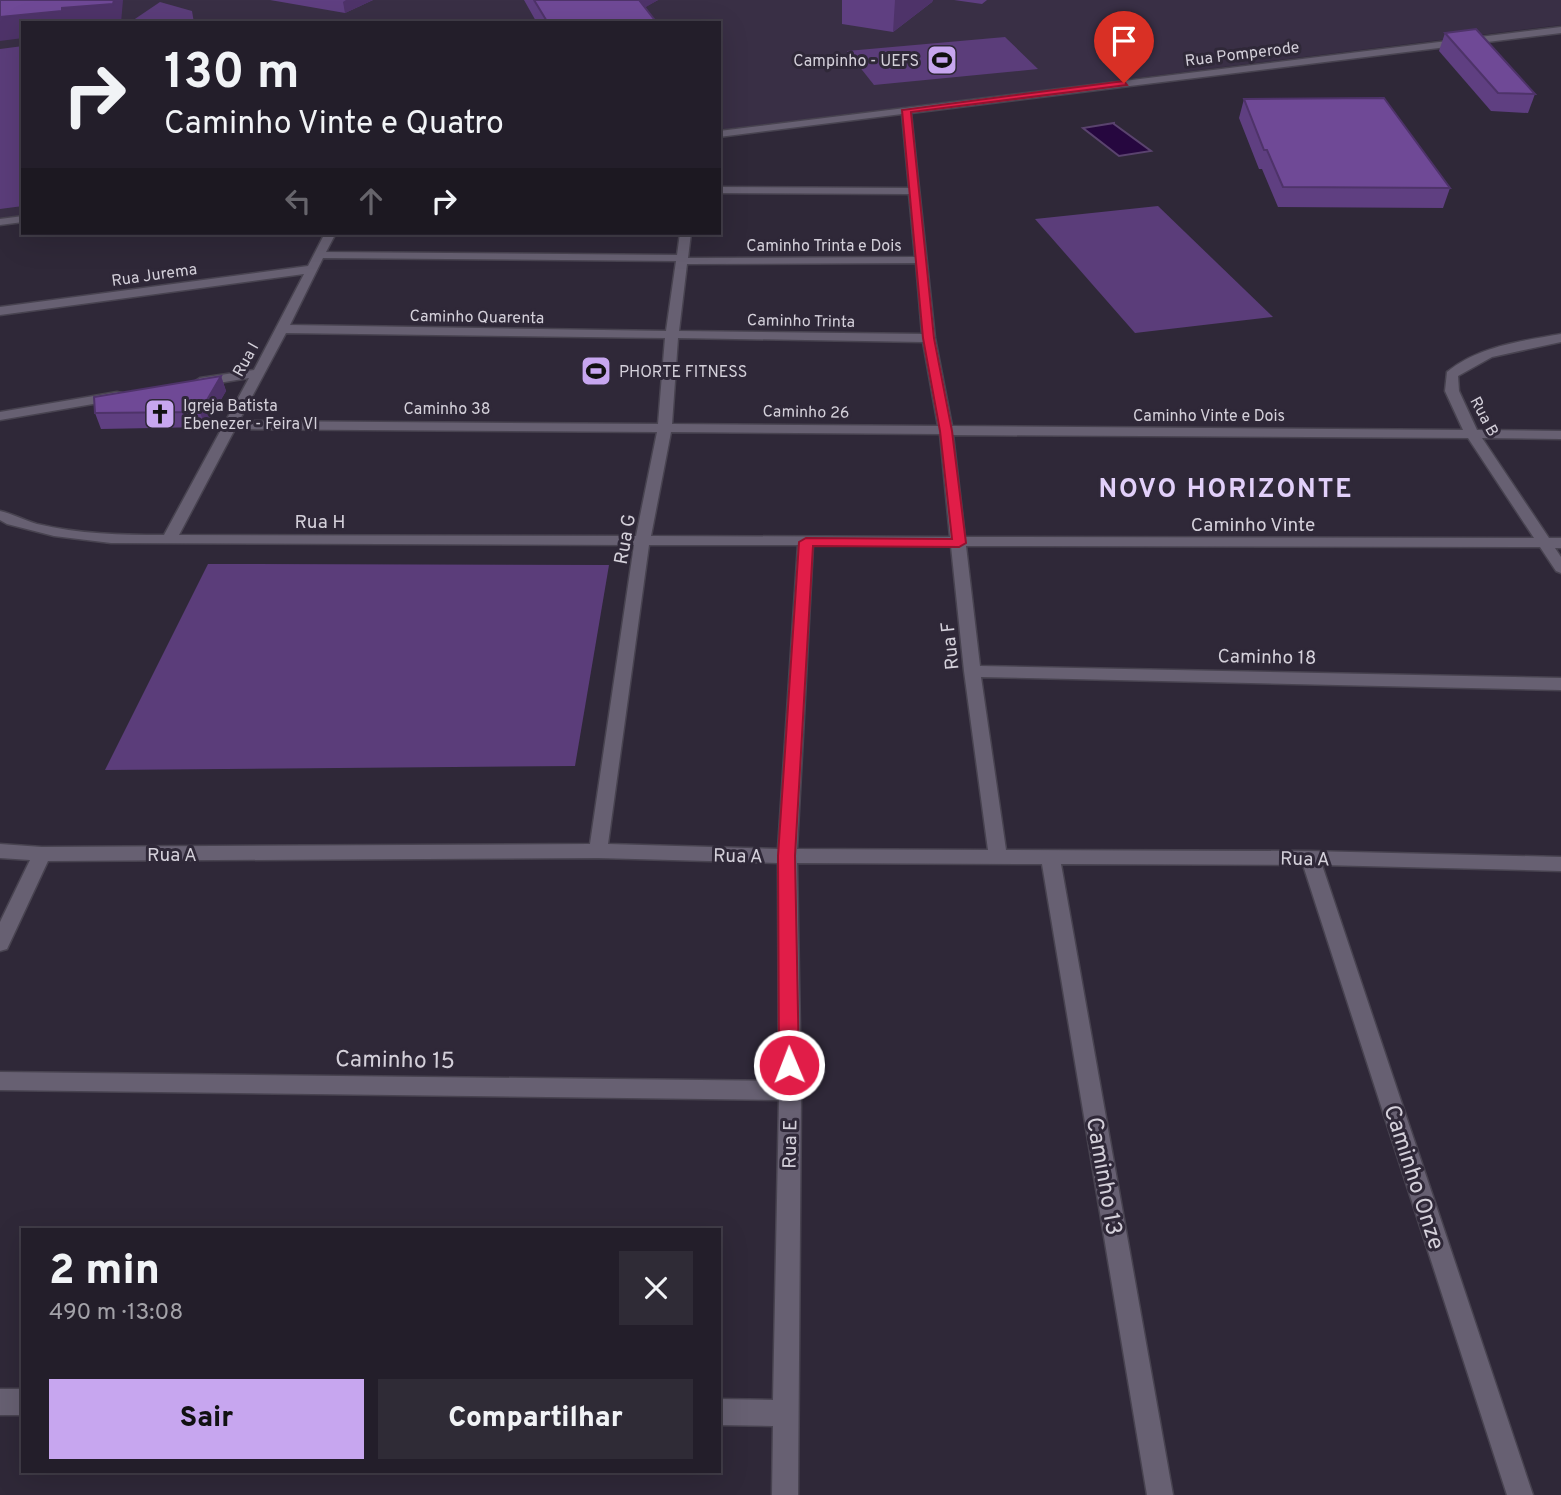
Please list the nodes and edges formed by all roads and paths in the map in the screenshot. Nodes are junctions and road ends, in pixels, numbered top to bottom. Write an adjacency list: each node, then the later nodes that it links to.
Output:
1 (1561, 30): 2 (street, Rua Pomperode)
2 (906, 110): 3 (street, Rua Pomperode); 5 (street, Rua F)
3 (721, 134)
4 (721, 190): 5 (street)
5 (913, 191): 12 (street, Rua F)
6 (21, 219): 7 (street)
7 (0, 222)
8 (329, 235): 10 (street, Rua I)
9 (686, 235): 11 (street, Rua G)
10 (319, 255): 11 (street, Caminho Trinta e Dois); 13 (street, Rua I)
11 (682, 260): 12 (street, Caminho Trinta e Dois); 16 (street, Rua G)
12 (923, 260): 17 (street, Rua F)
13 (313, 269): 14 (street, Rua Jurema); 15 (street, Rua I)
14 (0, 311)
15 (282, 329): 16 (street, Caminho Quarenta); 19 (street, Rua I)
16 (672, 334): 17 (street, Caminho Trinta); 24 (street, Rua G)
17 (929, 338): 25 (street, Rua F)
18 (1561, 338): 26 (street, Rua B)
19 (257, 373): 20 (street); 23 (street, Rua I)
20 (190, 384)
21 (135, 393): 22 (street)
22 (0, 416)
23 (229, 425): 24 (street, Caminho 38); 29 (street, Rua I)
24 (666, 426): 25 (street, Caminho 26); 30 (street, Rua G)
25 (946, 431): 26 (street, Caminho Vinte e Dois); 32 (street, Rua F)
26 (1472, 434): 27 (street, Caminho Vinte e Dois); 33 (street, Rua B)
27 (1561, 435)
28 (0, 514): 29 (street, Rua H)
29 (169, 539): 30 (street, Rua H)
30 (642, 542): 31 (street, Rua H); 38 (street, Rua G)
31 (806, 542): 32 (street, Caminho Vinte); 40 (street, Rua E)
32 (959, 543): 33 (street, Caminho Vinte); 35 (street, Rua F)
33 (1554, 543): 34 (street, Rua B)
34 (1561, 568)
35 (972, 671): 36 (street, Caminho 18); 41 (street, Rua F)
36 (1561, 684)
37 (0, 851): 39 (street, Rua A)
38 (598, 851): 39 (street, Rua A); 40 (street, Rua A)
39 (43, 854): 45 (street)
40 (786, 856): 41 (street, Rua A); 47 (street, Rua E)
41 (998, 856): 42 (street, Rua A)
42 (1049, 857): 43 (street, Rua A); 53 (street, Caminho 13)
43 (1310, 858): 44 (street, Rua A); 54 (street, Caminho Onze)
44 (1561, 864)
45 (0, 943)
46 (0, 1081): 47 (street, Caminho 15)
47 (790, 1091): 51 (street, Rua E)
48 (0, 1402): 49 (street)
49 (21, 1402)
50 (721, 1412): 51 (street)
51 (785, 1413): 52 (street, Rua E)
52 (785, 1495)
53 (1160, 1495)
54 (1520, 1495)

